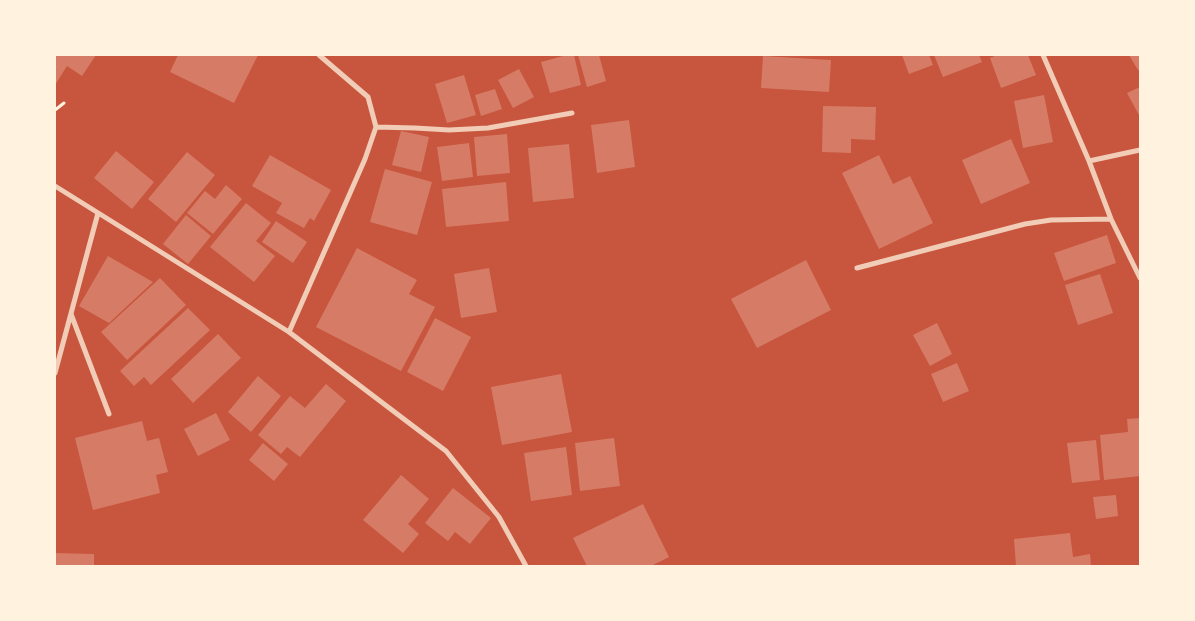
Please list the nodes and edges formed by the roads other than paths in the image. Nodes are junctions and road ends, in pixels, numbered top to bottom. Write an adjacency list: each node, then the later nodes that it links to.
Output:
1 (319, 55): 4 (street)
2 (1043, 55): 6 (street)
3 (572, 113): 4 (street)
4 (376, 127): 13 (street)
5 (1140, 150): 6 (street)
6 (1089, 161): 9 (street)
7 (55, 186): 8 (street)
8 (98, 213): 12 (street); 13 (street)
9 (1112, 219): 10 (street); 11 (street)
10 (857, 268)
11 (1140, 278)
12 (71, 314): 14 (street); 15 (street)
13 (289, 332): 16 (street)
14 (55, 373)
15 (109, 414)
16 (526, 566)

